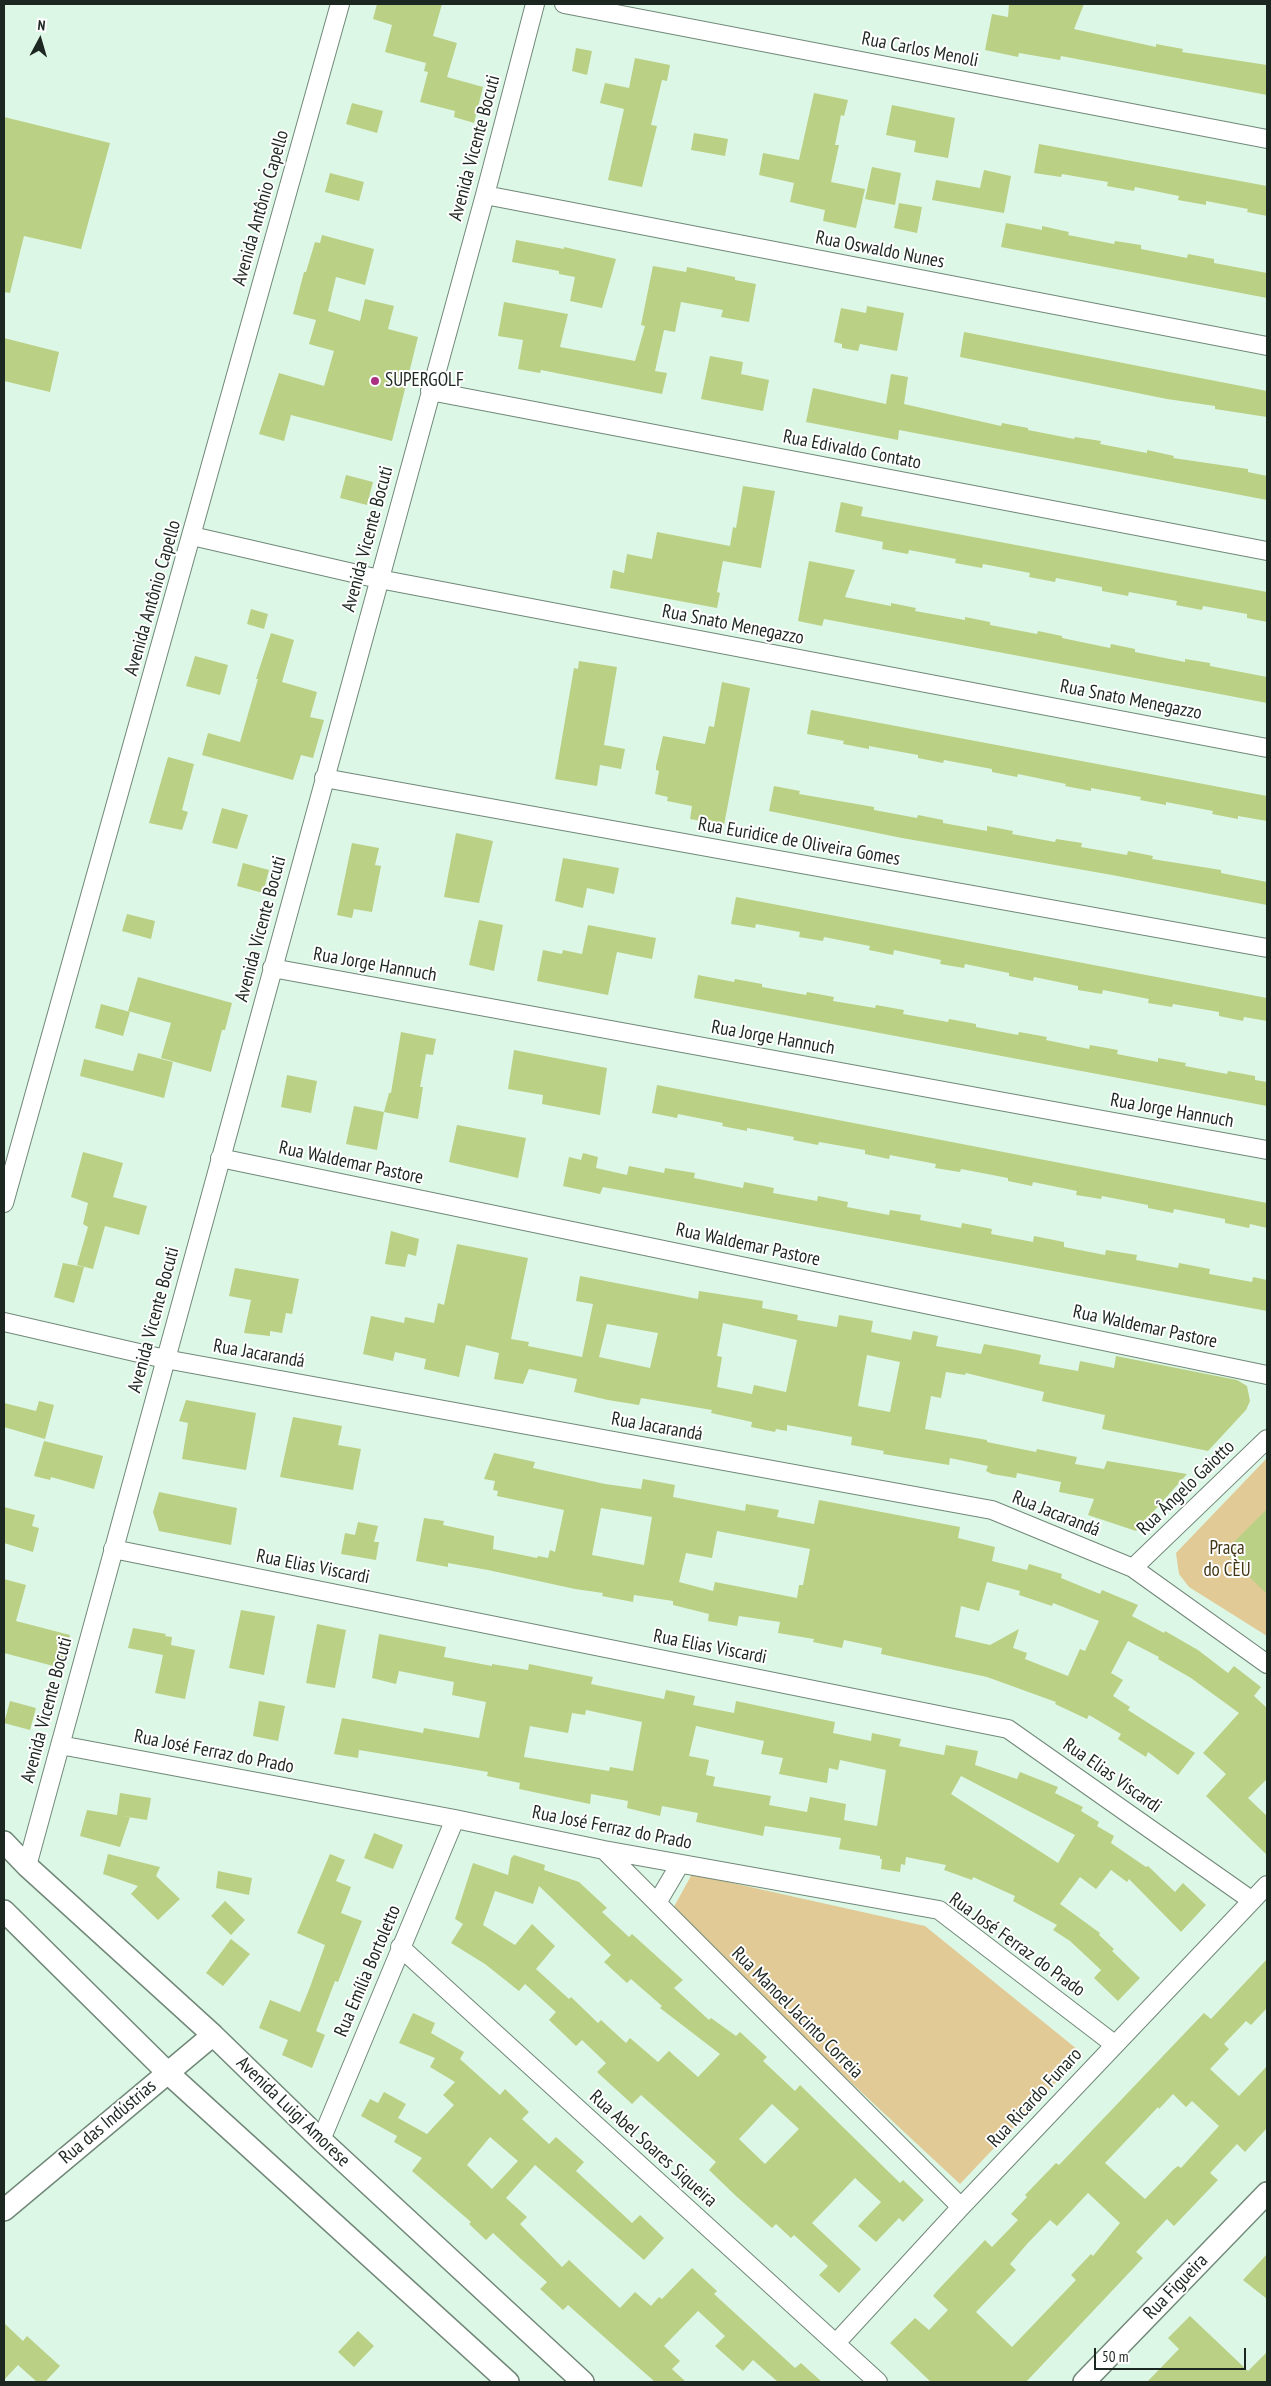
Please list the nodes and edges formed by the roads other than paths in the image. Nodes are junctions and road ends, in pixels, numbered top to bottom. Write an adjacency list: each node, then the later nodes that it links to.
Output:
1 (340, 4): 8 (street, Avenida Antônio Capello)
2 (536, 4): 5 (street, Avenida Vicente Bocuti)
3 (564, 4): 4 (street, Rua Carlos Menoli)
4 (1267, 139)
5 (485, 195): 6 (street, Rua Oswaldo Nunes); 7 (street, Avenida Vicente Bocuti)
6 (1267, 346)
7 (430, 391): 9 (street, Rua Edivaldo Contato); 10 (street, Avenida Vicente Bocuti)
8 (192, 536): 10 (street, Rua Snato Menegazzo); 17 (street, Avenida Antônio Capello)
9 (1267, 551)
10 (379, 580): 11 (street, Rua Snato Menegazzo); 12 (street, Avenida Vicente Bocuti)
11 (1267, 748)
12 (324, 778): 13 (street, Rua Euridice de Oliveira Gomes); 14 (street, Avenida Vicente Bocuti)
13 (1267, 948)
14 (272, 968): 15 (street, Rua Jorge Hannuch); 16 (street, Avenida Vicente Bocuti)
15 (1267, 1150)
16 (220, 1158): 19 (street, Avenida Vicente Bocuti); 20 (street, Rua Waldemar Pastore)
17 (4, 1203)
18 (4, 1322): 19 (street, Rua Jacarandá)
19 (165, 1359): 22 (street, Avenida Vicente Bocuti); 23 (street, Rua Jacarandá)
20 (1267, 1374)
21 (1267, 1438): 23 (street, Rua Ângelo Gaiotto)
22 (113, 1549): 25 (street, Avenida Vicente Bocuti); 32 (street, Rua Elias Viscardi)
23 (1133, 1568): 24 (street, Rua Jacarandá)
24 (1267, 1664)
25 (60, 1745): 26 (street, Rua José Ferraz do Prado); 30 (street, Avenida Vicente Bocuti)
26 (455, 1819): 28 (street, Rua José Ferraz do Prado); 35 (street, Rua Emília Bortoletto)
27 (4, 1842): 30 (street, Avenida Luigi Amorese)
28 (604, 1850): 29 (street, Rua José Ferraz do Prado); 33 (street, Rua Manoel Jacinto Correia)
29 (680, 1864): 33 (street); 37 (street, Rua José Ferraz do Prado)
30 (27, 1866): 36 (street, Avenida Luigi Amorese)
31 (1267, 1884): 32 (street, Rua Ricardo Funaro)
32 (1251, 1900): 37 (street, Rua Ricardo Funaro)
33 (657, 1903): 41 (street, Rua Manoel Jacinto Correia)
34 (4, 1912): 38 (street)
35 (400, 1947): 39 (street, Rua Emília Bortoletto); 43 (street, Rua Abel Soares Siqueira)
36 (213, 2035): 38 (street, Rua das Indústrias); 39 (street, Avenida Luigi Amorese)
37 (1114, 2044): 41 (street, Rua Ricardo Funaro)
38 (168, 2073): 42 (street, Rua das Indústrias); 45 (street)
39 (321, 2140): 44 (street, Avenida Luigi Amorese)
40 (1267, 2193): 47 (street, Rua Figueira)
41 (960, 2207): 43 (street, Rua Ricardo Funaro)
42 (4, 2210)
43 (836, 2343): 46 (street, Rua Abel Soares Siqueira)
44 (574, 2380)
45 (508, 2382)
46 (878, 2382)
47 (1084, 2382)

